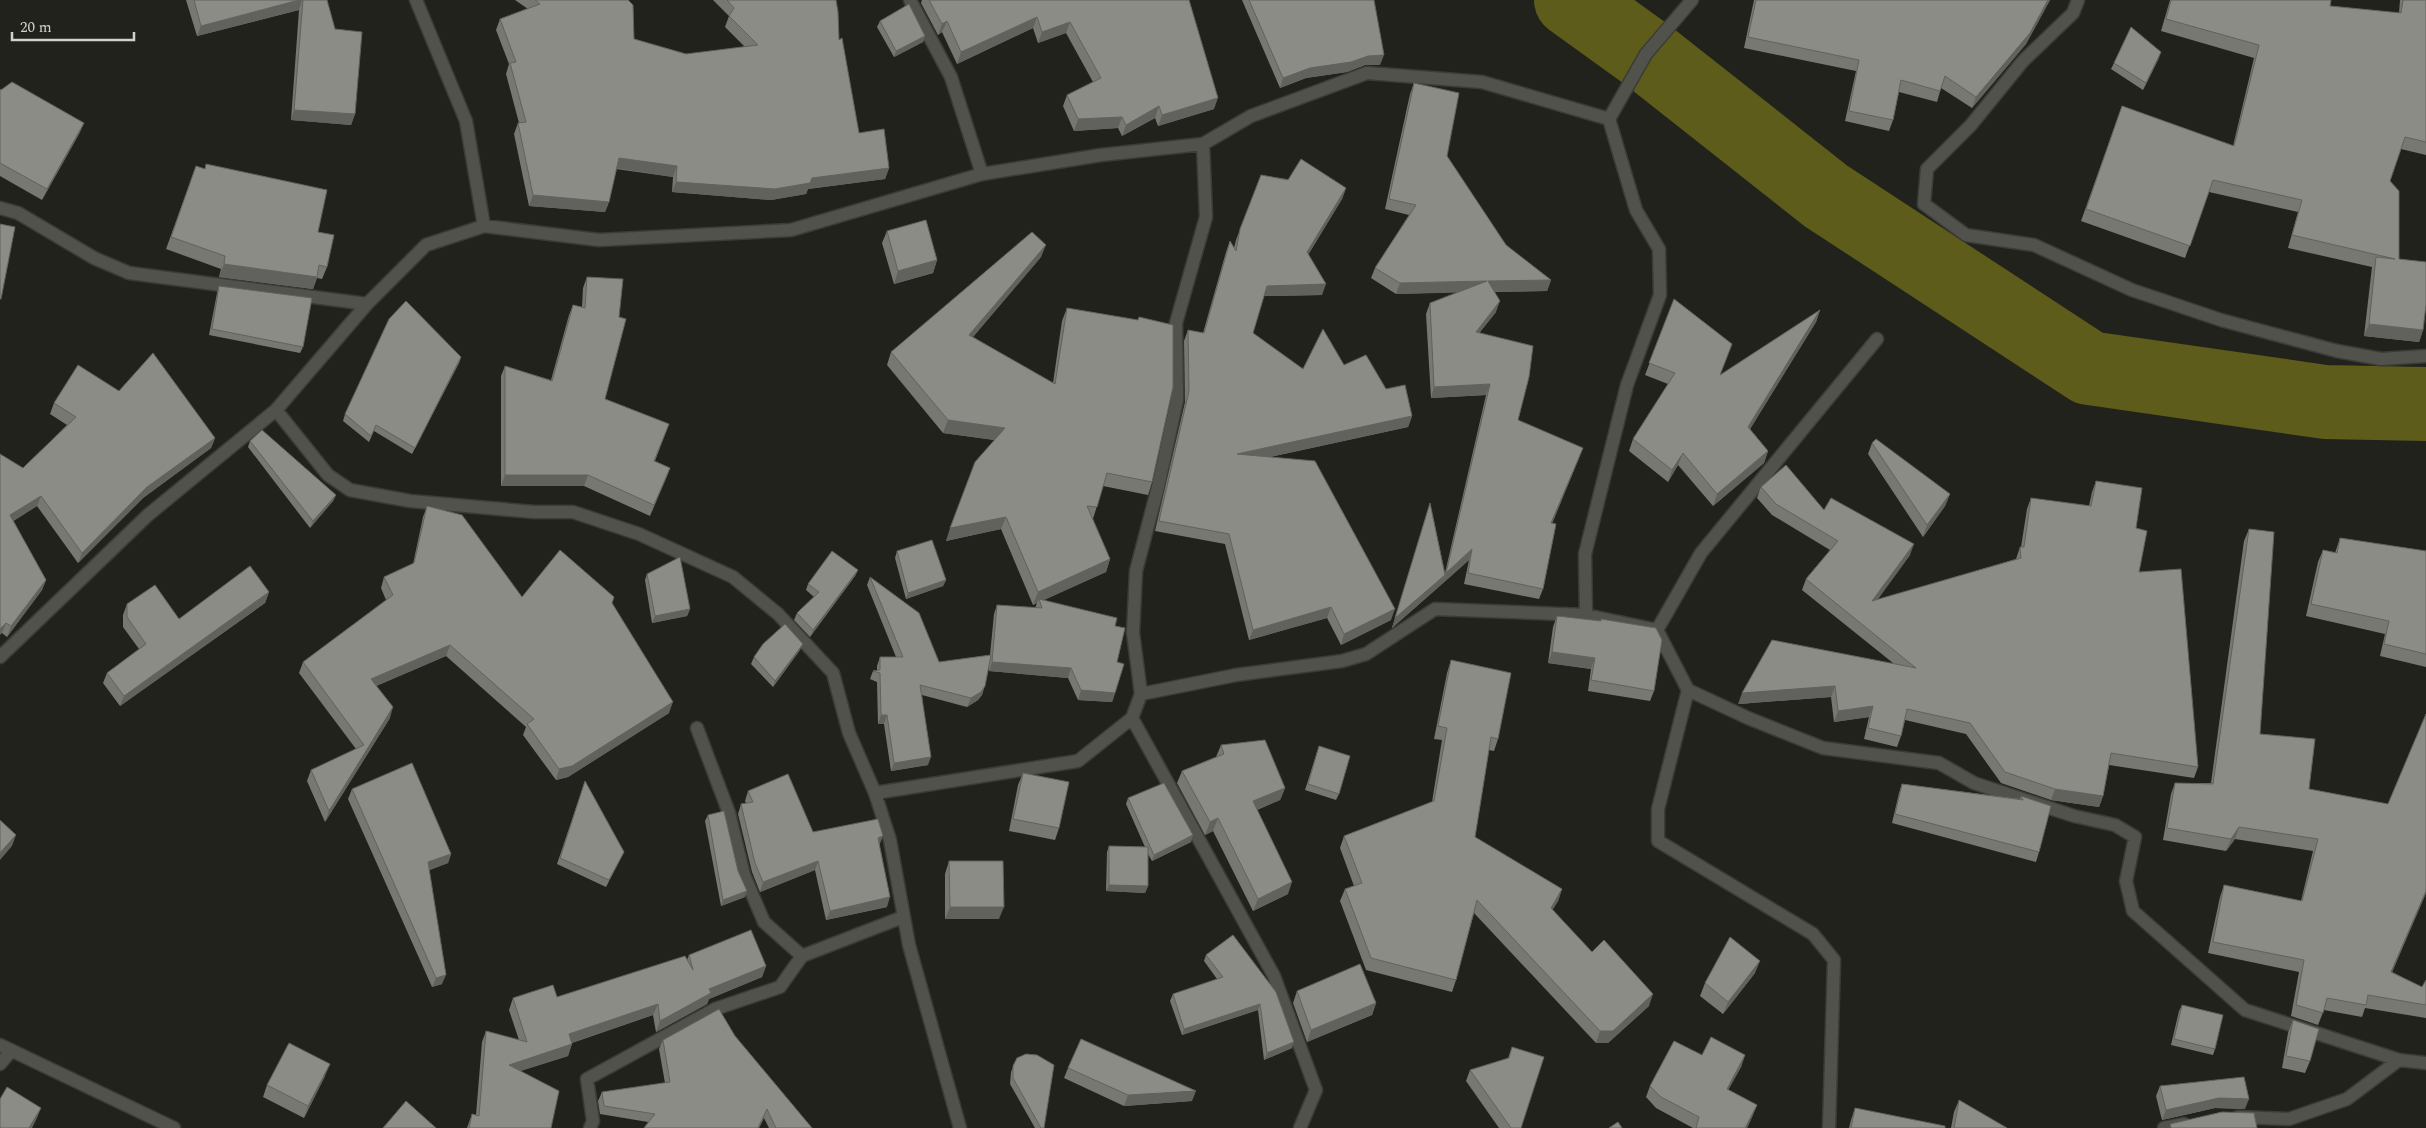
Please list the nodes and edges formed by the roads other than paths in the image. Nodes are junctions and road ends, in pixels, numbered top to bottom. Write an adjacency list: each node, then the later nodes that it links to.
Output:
1 (416, 0): 9 (street)
2 (910, 0): 7 (street)
3 (1692, 0): 5 (street)
4 (2078, 0): 12 (street)
5 (1609, 119): 6 (street); 14 (street)
6 (1203, 144): 7 (street); 18 (street)
7 (982, 174): 9 (street)
8 (0, 208): 10 (street)
9 (484, 226): 10 (street)
10 (367, 304): 13 (street)
11 (1877, 339): 15 (street)
12 (2426, 356)
13 (276, 410): 16 (street); 21 (street)
14 (1586, 615): 15 (street); 18 (street)
15 (1657, 630): 17 (street)
16 (0, 657)
17 (1688, 690): 25 (street); 34 (street)
18 (1140, 694): 19 (street)
19 (1132, 718): 21 (street); 33 (street)
20 (697, 728): 23 (street)
21 (875, 793): 22 (street)
22 (903, 918): 23 (street); 32 (street)
23 (802, 956): 31 (street)
24 (6, 1048): 27 (street); 30 (street)
25 (2399, 1060): 26 (street); 28 (street)
26 (2426, 1063)
27 (0, 1064)
28 (2226, 1117)
29 (2200, 1120): 35 (street)
30 (174, 1128)
31 (590, 1128)
32 (960, 1128)
33 (1300, 1128)
34 (1829, 1128)
35 (2164, 1128)

